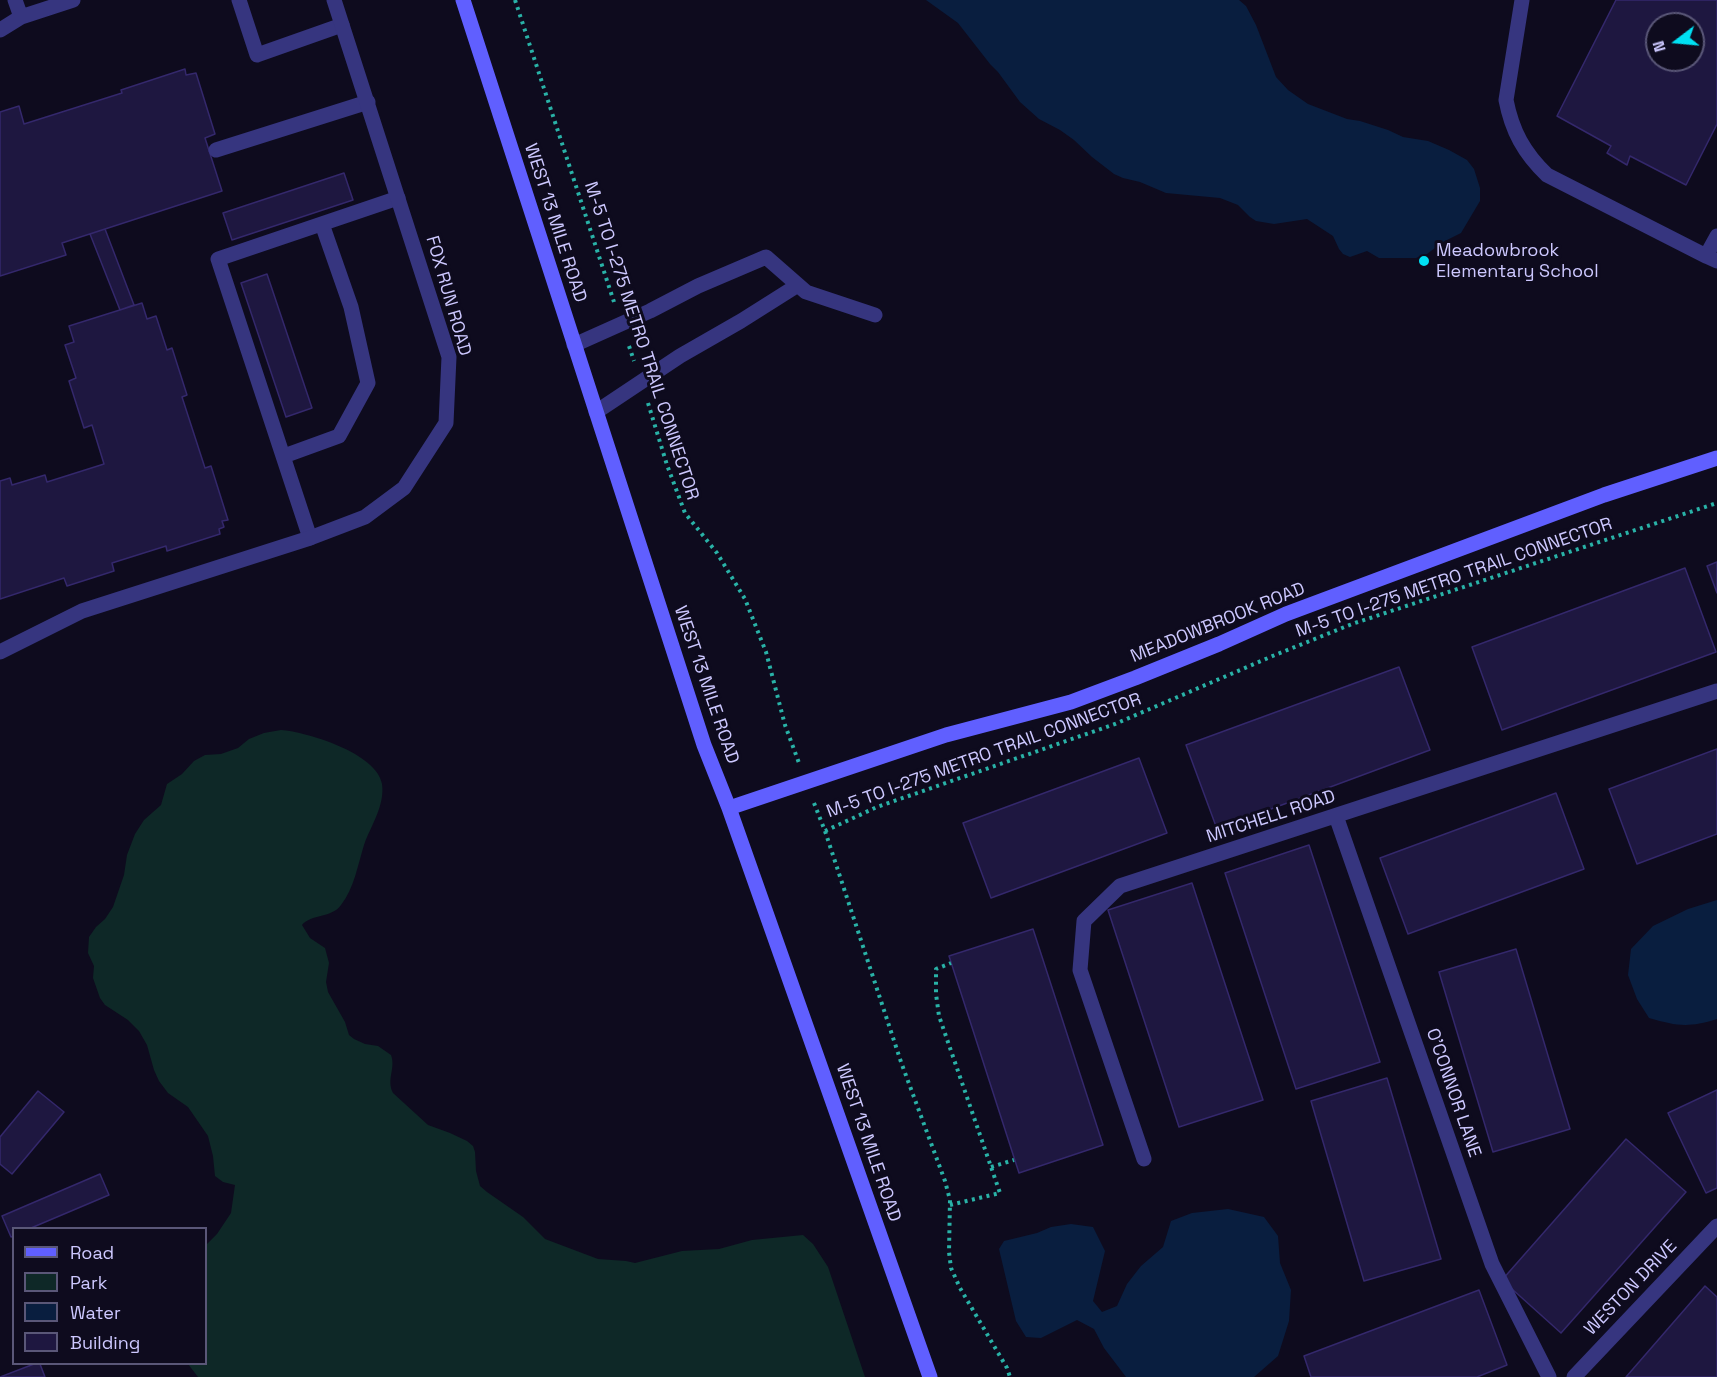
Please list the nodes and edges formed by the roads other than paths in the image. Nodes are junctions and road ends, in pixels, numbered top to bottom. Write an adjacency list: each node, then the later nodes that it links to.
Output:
1 (15, 0): 7 (street)
2 (73, 0): 7 (street)
3 (239, 0): 8 (street)
4 (334, 0): 8 (street, FOX RUN ROAD)
5 (463, 0): 18 (street, WEST 13 MILE ROAD)
6 (1521, 0): 15 (street)
7 (21, 17): 9 (street)
8 (342, 25): 10 (street, FOX RUN ROAD)
9 (0, 30)
10 (368, 102): 11 (street); 12 (street, FOX RUN ROAD)
11 (216, 150)
12 (398, 198): 13 (street); 22 (street, FOX RUN ROAD)
13 (322, 224): 20 (street); 20 (street)
14 (1717, 236): 15 (street)
15 (1712, 259)
16 (798, 285): 17 (street); 18 (street); 19 (street)
17 (875, 315)
18 (574, 345): 19 (street, WEST 13 MILE ROAD)
19 (596, 412): 25 (street, WEST 13 MILE ROAD)
20 (284, 456): 22 (street)
21 (1717, 458): 25 (street, MEADOWBROOK ROAD)
22 (310, 538): 23 (street, FOX RUN ROAD)
23 (0, 652)
24 (1717, 691): 26 (street, MITCHELL ROAD)
25 (729, 808): 29 (street, WEST 13 MILE ROAD)
26 (1336, 816): 27 (street, MITCHELL ROAD); 30 (street, O'CONNOR LANE)
27 (1144, 1159)
28 (1717, 1226): 31 (street, WESTON DRIVE)
29 (930, 1377)
30 (1549, 1377)
31 (1574, 1377)

